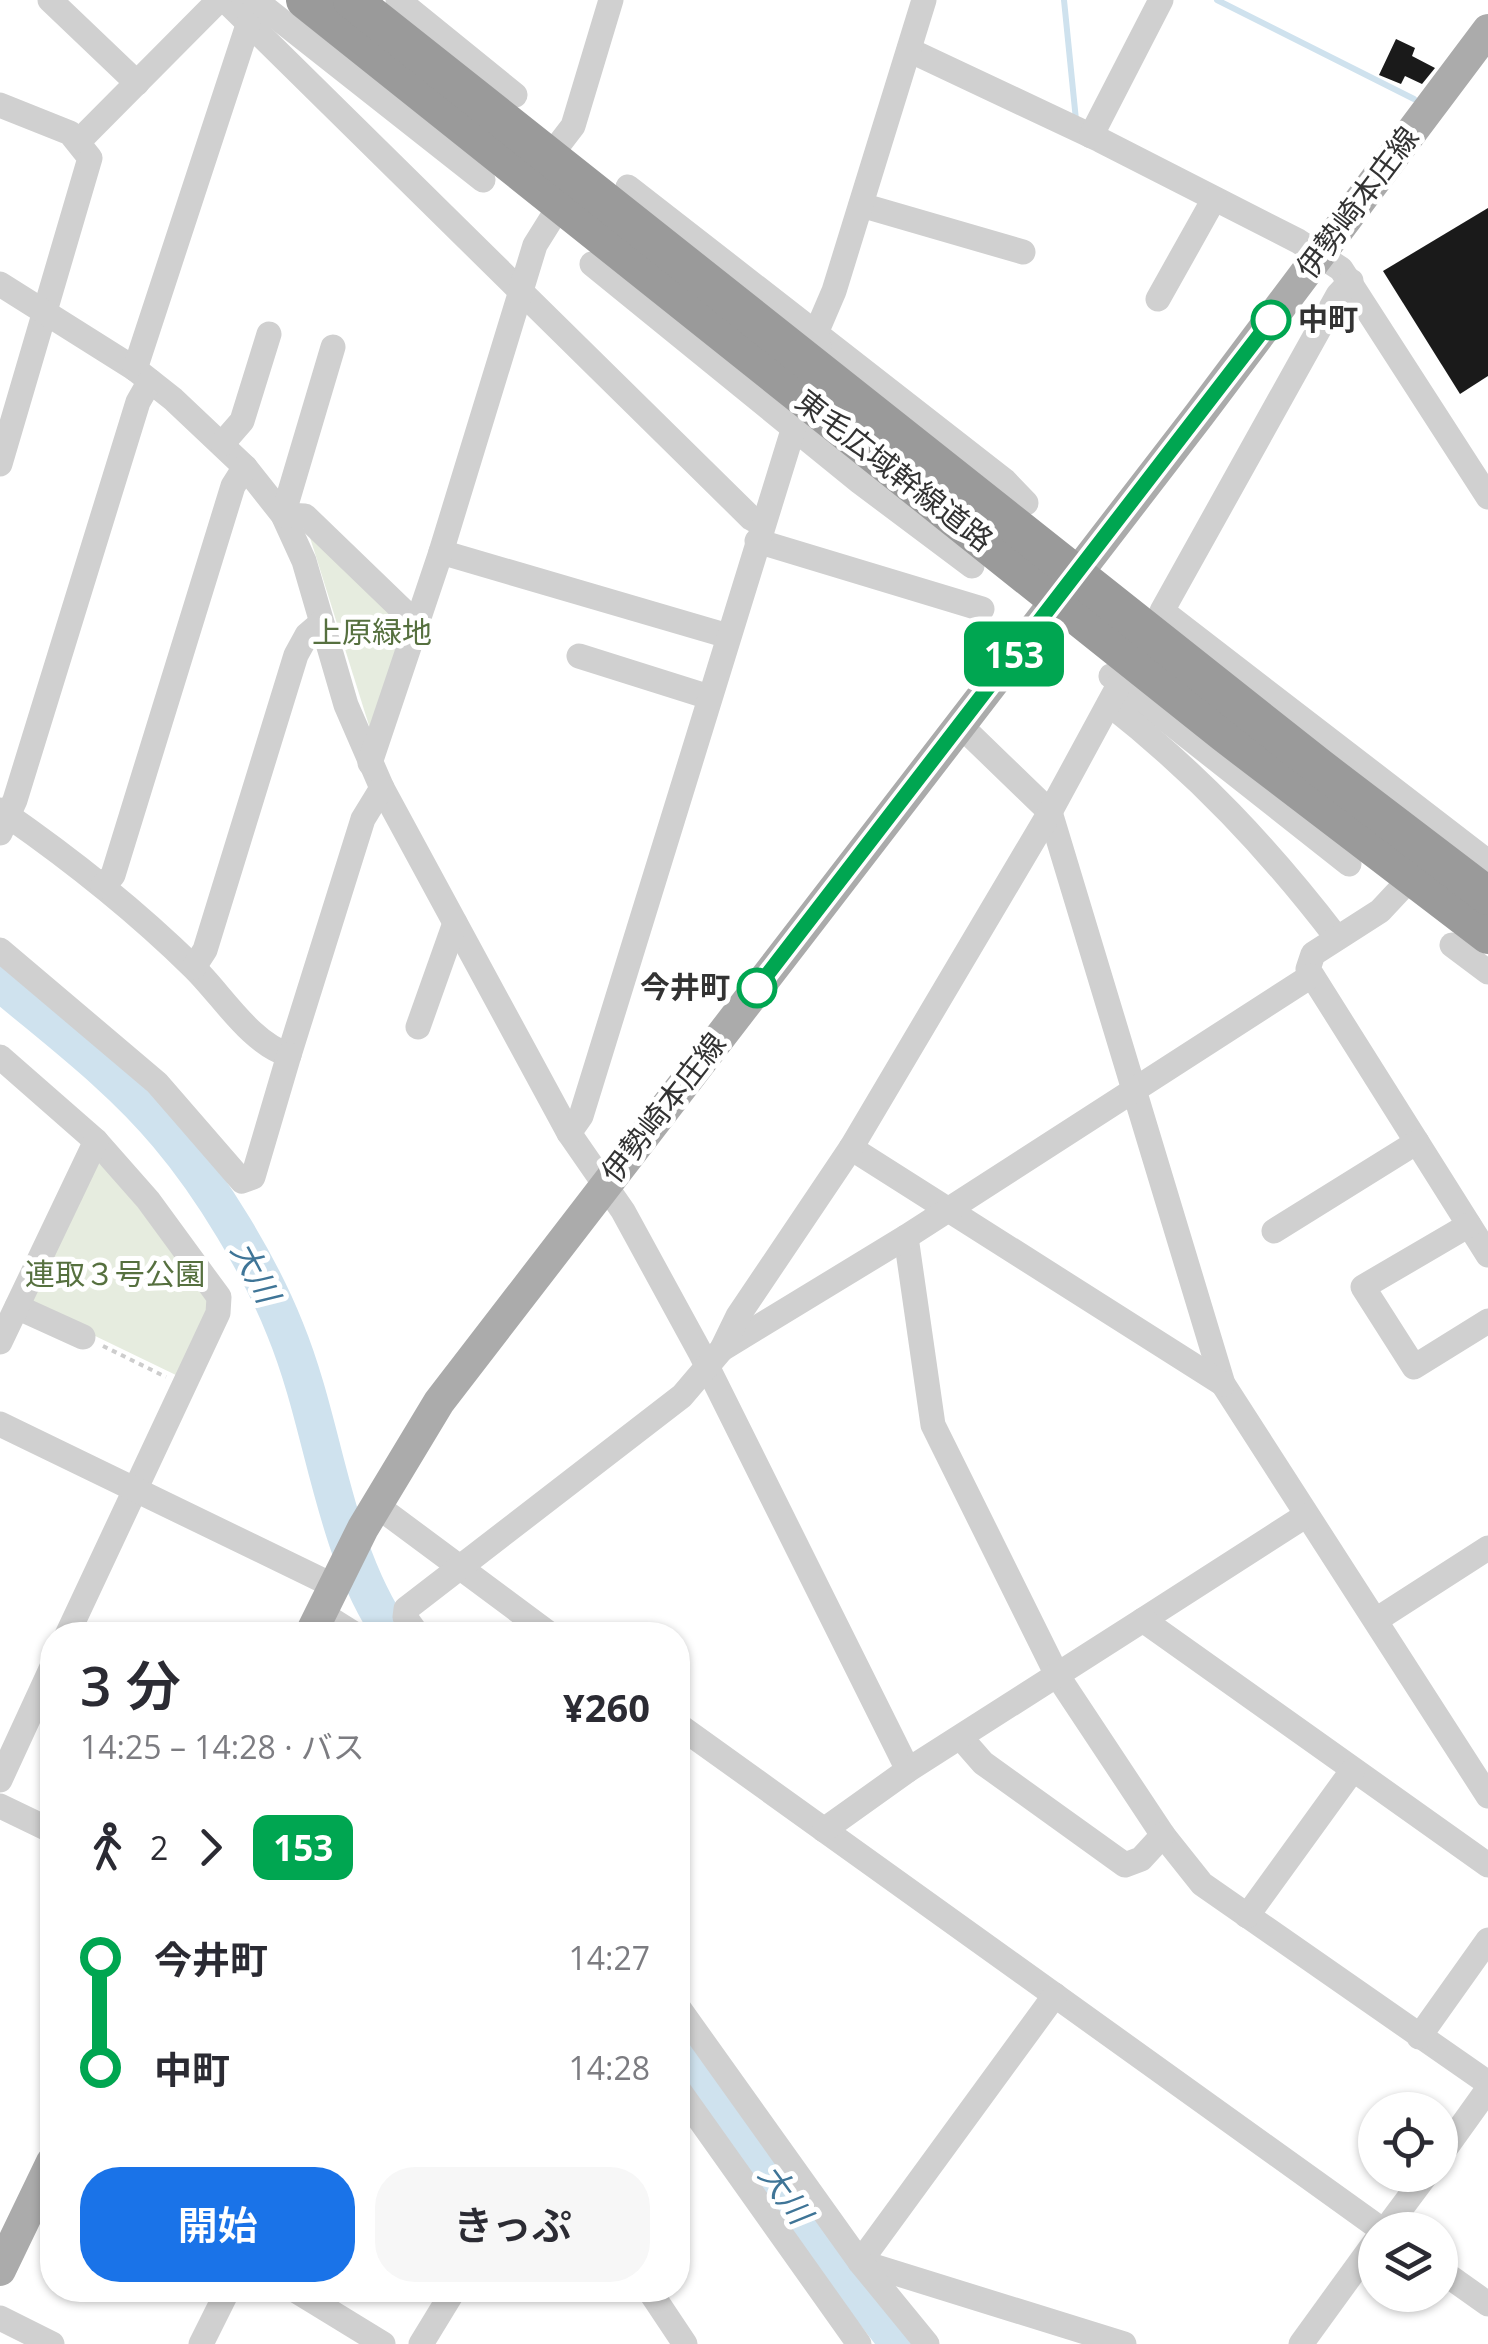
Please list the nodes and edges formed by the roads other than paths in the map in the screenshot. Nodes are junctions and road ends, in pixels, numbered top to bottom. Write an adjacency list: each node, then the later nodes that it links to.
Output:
1 (50, 0): 11 (street)
2 (222, 0): 8 (street); 11 (street)
3 (304, 0): 14 (highway, 東毛広域幹線道路)
4 (611, 0): 18 (street)
5 (924, 0): 10 (street)
6 (1161, 0): 16 (street)
7 (375, 5): 13 (street); 18 (highway, 東毛広域幹線道路)
8 (252, 12): 12 (street); 31 (street); 38 (street)
9 (1488, 30): 25 (main road, 伊勢崎本庄線)
10 (909, 50): 16 (street); 23 (street)
11 (138, 83): 17 (street)
12 (374, 94): 14 (street); 19 (street)
13 (515, 96)
14 (426, 100): 22 (highway, 東毛広域幹線道路)
15 (0, 105): 17 (street)
16 (1091, 136): 21 (street)
17 (80, 140): 33 (street)
18 (550, 156): 26 (highway, 東毛広域幹線道路)
19 (483, 180)
20 (628, 187): 28 (street)
21 (1214, 199): 25 (street); 32 (street)
22 (560, 205): 31 (street); 36 (highway, 東毛広域幹線道路)
23 (861, 205): 24 (street); 34 (street)
24 (1023, 252)
25 (1319, 254): 29 (street); 53 (main road, 伊勢崎本庄線)
26 (677, 256): 28 (street); 39 (highway, 東毛広域幹線道路)
27 (592, 264): 40 (street)
28 (739, 271): 34 (street)
29 (1351, 281): 46 (street); 59 (street)
30 (0, 284): 33 (street)
31 (521, 292): 50 (street); 51 (street)
32 (1158, 299)
33 (45, 313): 38 (street); 43 (street)
34 (816, 333): 39 (street); 47 (street)
35 (269, 334): 42 (street)
36 (728, 340): 40 (street); 48 (highway, 東毛広域幹線道路)
37 (333, 347): 49 (street)
38 (143, 375): 42 (street); 71 (street)
39 (827, 375): 53 (highway, 東毛広域幹線道路)
40 (747, 388): 41 (street)
41 (794, 428): 45 (street); 50 (street)
42 (222, 444): 44 (street)
43 (2, 449)
44 (245, 467): 49 (street); 76 (street)
45 (860, 482): 48 (street); 52 (street)
46 (1488, 497)
47 (1026, 503)
48 (941, 507): 53 (highway, 東毛広域幹線道路)
49 (283, 514): 55 (street); 56 (street)
50 (760, 532): 54 (street); 57 (street)
51 (441, 552): 56 (street); 57 (street)
52 (972, 566)
53 (1067, 587): 59 (highway, 東毛広域幹線道路); 62 (main road, 伊勢崎本庄線); 64 (highway, 東毛広域幹線道路)
54 (982, 609)
55 (322, 623): 65 (street); 82 (street)
56 (418, 625): 65 (street)
57 (728, 636): 61 (street)
58 (579, 656): 61 (street)
59 (1236, 682): 66 (highway, 東毛広域幹線道路); 68 (street)
60 (1113, 688): 63 (street); 70 (street); 79 (street)
61 (709, 697): 89 (street)
62 (960, 725): 70 (street); 93 (main road, 伊勢崎本庄線)
63 (1177, 730): 64 (street); 72 (street)
64 (1225, 734): 67 (highway, 東毛広域幹線道路)
65 (370, 763): 69 (street)
66 (1319, 767): 68 (street); 75 (highway, 東毛広域幹線道路)
67 (1269, 768): 72 (street); 75 (highway, 東毛広域幹線道路)
68 (1382, 780): 73 (street)
69 (382, 788): 78 (street); 86 (street)
70 (1050, 812): 88 (street); 92 (street)
71 (3, 820): 76 (street)
72 (1292, 820): 74 (street)
73 (1488, 862)
74 (1349, 864)
75 (1422, 866): 77 (highway, 東毛広域幹線道路); 79 (street); 80 (highway, 東毛広域幹線道路)
76 (103, 886): 82 (street)
77 (1488, 896)
78 (455, 924): 85 (street); 89 (street)
79 (1337, 938): 84 (street)
80 (1470, 940): 83 (street)
81 (0, 950): 86 (street)
82 (194, 967): 86 (street)
83 (1488, 972)
84 (1312, 976): 88 (street); 91 (street)
85 (418, 1027)
86 (289, 1055)
87 (0, 1058): 90 (street)
88 (1134, 1092): 94 (street); 104 (street)
89 (568, 1133): 93 (street)
90 (96, 1142): 99 (street); 106 (street)
91 (1417, 1142): 95 (street); 96 (street)
92 (851, 1148): 94 (street); 103 (street)
93 (605, 1186): 103 (street); 107 (main road, 伊勢崎本庄線)
94 (949, 1210): 97 (street); 104 (street)
95 (1469, 1225): 98 (street); 100 (street)
96 (1274, 1232)
97 (906, 1237): 103 (street); 118 (street)
98 (1488, 1255)
99 (17, 1307): 101 (street); 102 (street)
100 (1488, 1321)
101 (82, 1337)
102 (0, 1342)
103 (714, 1359): 110 (street); 122 (street)
104 (1224, 1384): 108 (street)
105 (0, 1424): 106 (street)
106 (134, 1490): 111 (street); 114 (street)
107 (369, 1516): 110 (street); 111 (main road, 伊勢崎本庄線)
108 (1306, 1516): 112 (street); 113 (street)
109 (1488, 1548): 113 (street)
110 (460, 1570): 116 (street); 117 (street)
111 (326, 1604): 115 (street)
112 (1143, 1620): 118 (street); 123 (street)
113 (1376, 1620): 125 (street)
114 (73, 1622)
115 (343, 1622)
116 (409, 1622)
117 (533, 1622)
118 (1057, 1676): 121 (street); 129 (street)
119 (40, 1693): 124 (street)
120 (690, 1734): 128 (street)
121 (962, 1739): 122 (street); 129 (street)
122 (908, 1770): 128 (street)
123 (1352, 1771): 130 (street); 131 (street)
124 (0, 1780)
125 (1488, 1796)
126 (0, 1806): 127 (street)
127 (40, 1826)
128 (824, 1830): 133 (street)
129 (1162, 1835): 131 (street)
130 (1488, 1865)
131 (1248, 1916): 135 (street)
132 (1488, 1940): 135 (street)
133 (1055, 1995): 141 (street); 143 (street)
134 (690, 2023): 143 (street)
135 (1419, 2037): 136 (street)
136 (1488, 2086): 138 (street)
137 (690, 2105): 159 (street)
138 (1458, 2130)
139 (40, 2187): 145 (main road)
140 (1413, 2192): 142 (street)
141 (1359, 2212)
142 (1398, 2212)
143 (860, 2262): 153 (street); 160 (street)
144 (1358, 2265): 161 (street)
145 (0, 2270)
146 (1458, 2283): 151 (street)
147 (222, 2302): 155 (street)
148 (315, 2302): 156 (street)
149 (447, 2302): 157 (street)
150 (658, 2302): 158 (street)
151 (1488, 2304)
152 (0, 2318): 154 (street)
153 (1106, 2342)
154 (52, 2344)
155 (201, 2344)
156 (383, 2344)
157 (421, 2344)
158 (684, 2344)
159 (860, 2344)
160 (927, 2344)
161 (1301, 2344)

